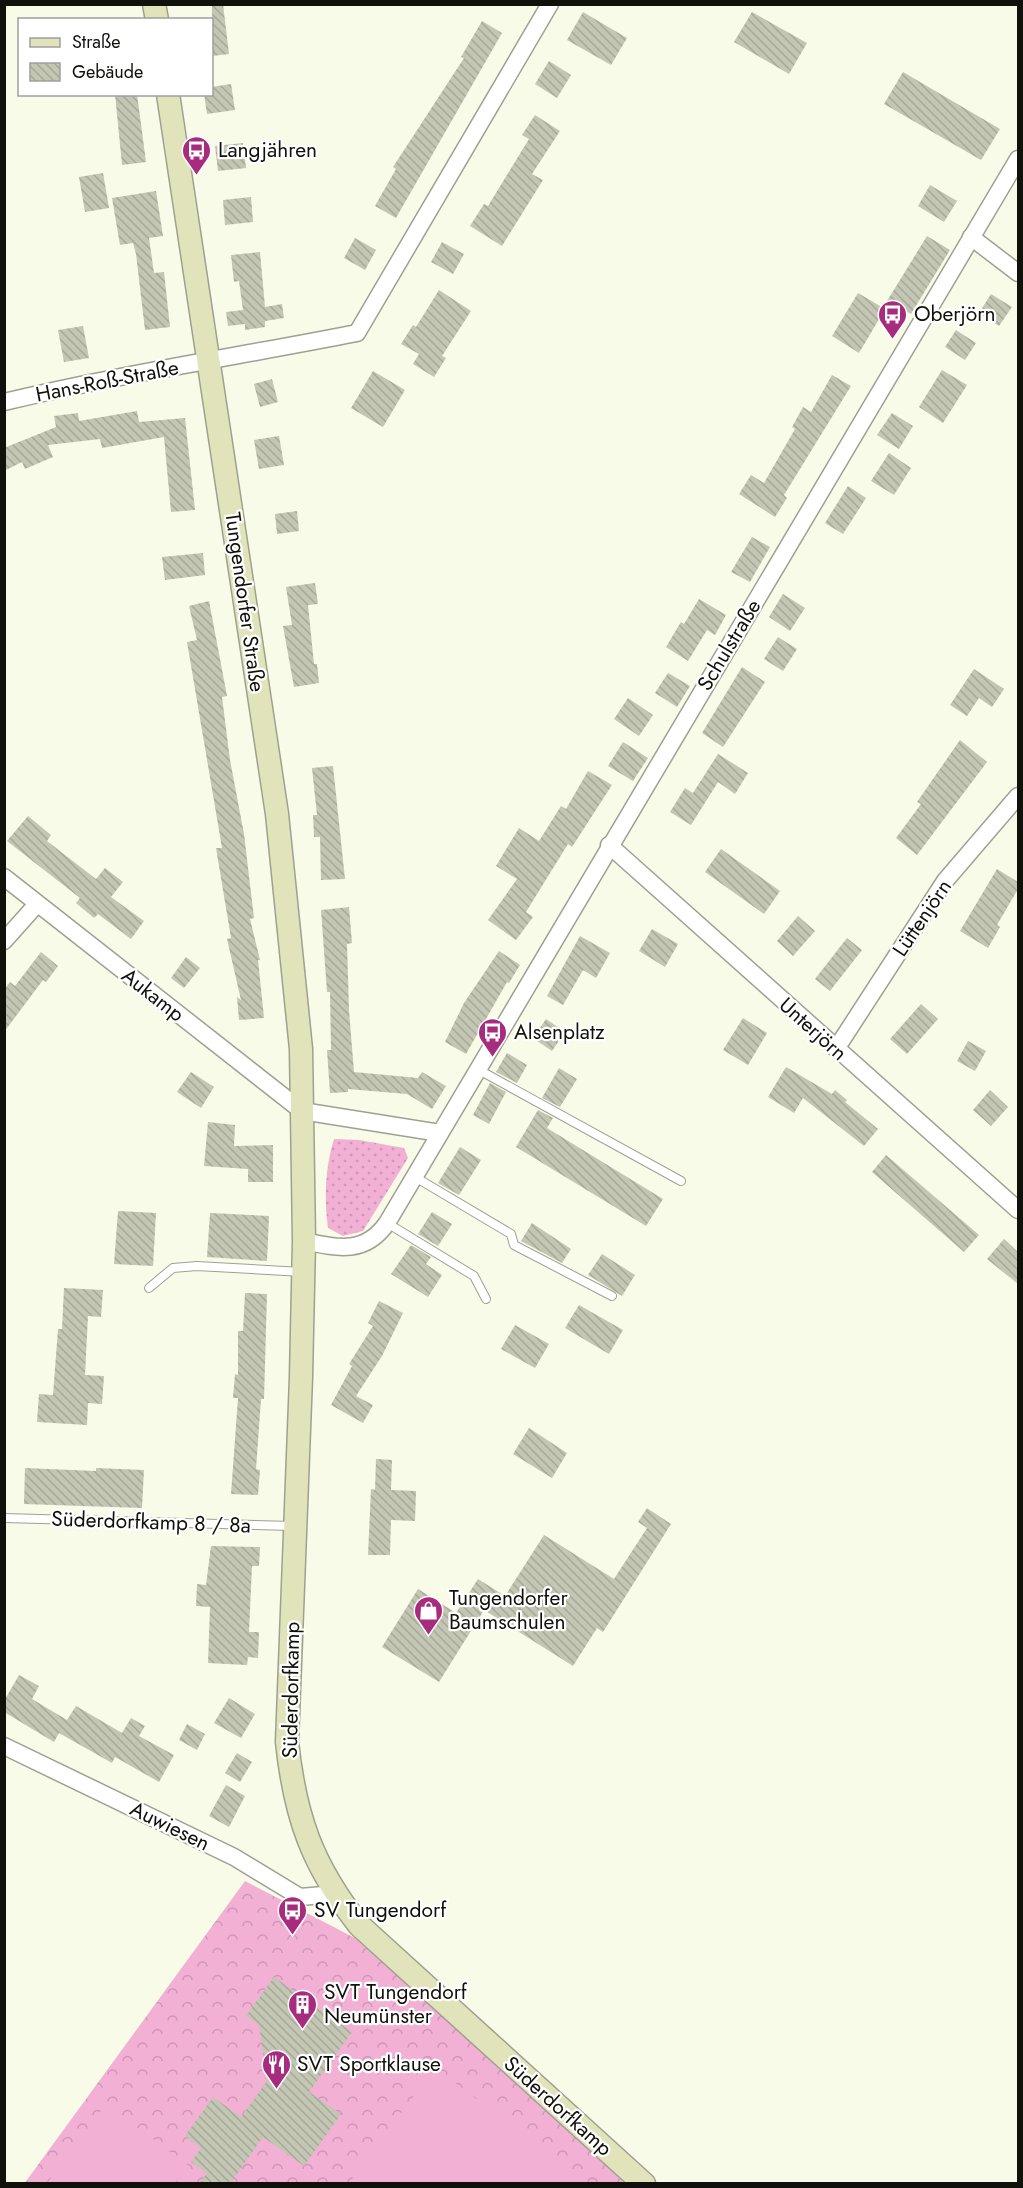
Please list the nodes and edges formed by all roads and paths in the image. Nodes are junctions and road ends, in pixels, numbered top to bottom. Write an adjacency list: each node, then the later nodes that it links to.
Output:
1 (550, 4): 6 (street)
2 (168, 96): 6 (main road, Tungendorfer Straße)
3 (1018, 159): 4 (street, Schulstraße)
4 (971, 237): 5 (street); 9 (street, Schulstraße)
5 (1018, 273)
6 (210, 362): 7 (street, Hans-Roß-Straße); 15 (main road, Tungendorfer Straße)
7 (4, 402)
8 (1018, 795): 13 (street, Lüttenjörn)
9 (609, 845): 13 (street, Unterjörn); 14 (street, Schulstraße)
10 (4, 877): 11 (street, Aukamp)
11 (37, 904): 12 (street); 15 (street, Aukamp)
12 (4, 941)
13 (836, 1049): 19 (street, Unterjörn)
14 (479, 1070): 16 (street, Schulstraße); 18 (lane)
15 (302, 1111): 16 (street); 21 (main road)
16 (440, 1133): 17 (street)
17 (414, 1177): 20 (street); 24 (lane)
18 (681, 1182)
19 (1018, 1210)
20 (387, 1222): 21 (street); 25 (lane)
21 (304, 1241): 22 (main road)
22 (303, 1272): 23 (lane); 27 (main road, Süderdorfkamp)
23 (149, 1288)
24 (612, 1296)
25 (486, 1299)
26 (4, 1518): 27 (lane, Süderdorfkamp 8 / 8a)
27 (297, 1526): 29 (main road, Süderdorfkamp)
28 (4, 1746): 29 (street, Auwiesen)
29 (334, 1894): 30 (main road, Süderdorfkamp)
30 (644, 2184)

